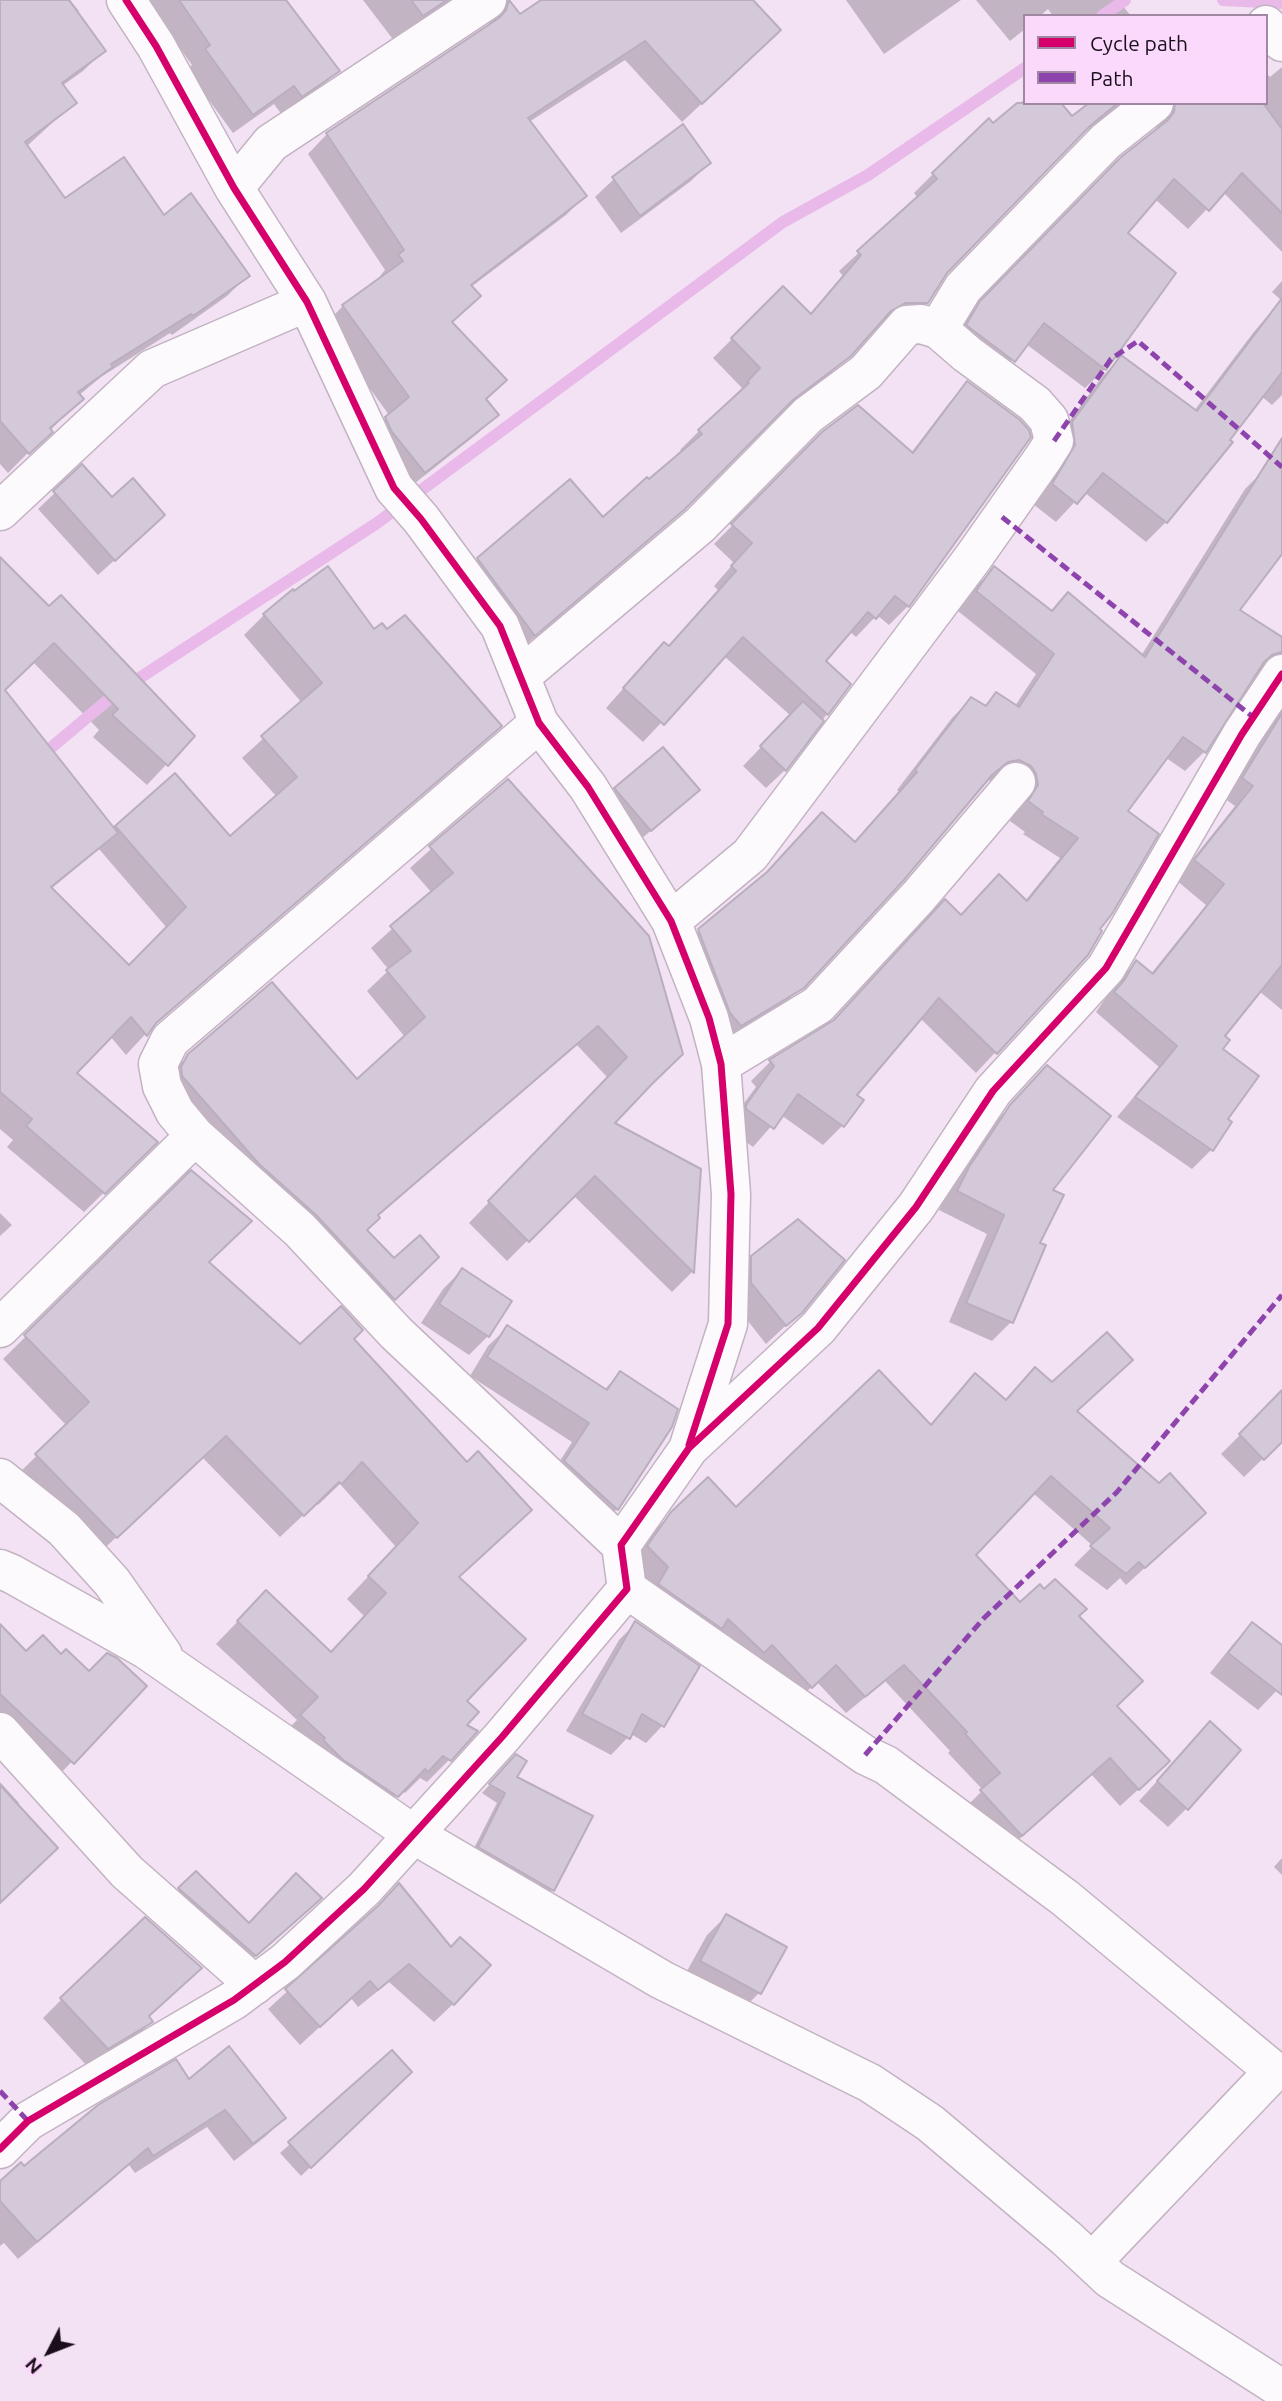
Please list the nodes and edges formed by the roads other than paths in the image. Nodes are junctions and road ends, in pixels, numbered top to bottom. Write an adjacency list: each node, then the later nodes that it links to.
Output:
1 (126, 0): 4 (street)
2 (487, 0): 4 (street)
3 (1151, 105): 6 (street)
4 (234, 188): 5 (street)
5 (307, 302): 7 (street); 9 (street)
6 (938, 328): 9 (street); 12 (street)
7 (2, 503)
8 (1282, 674): 16 (street)
9 (520, 676): 10 (street)
10 (539, 723): 12 (street); 14 (street)
11 (1016, 782): 13 (street)
12 (671, 921): 13 (street)
13 (721, 1064): 16 (street)
14 (195, 1136): 15 (street); 18 (street)
15 (0, 1328)
16 (688, 1448): 18 (street)
17 (0, 1478): 21 (street)
18 (621, 1545): 20 (street)
19 (0, 1569): 21 (street)
20 (627, 1589): 23 (street); 26 (street)
21 (173, 1668): 23 (street)
22 (0, 1732): 24 (street)
23 (413, 1834): 24 (street); 26 (street)
24 (255, 1985): 25 (street)
25 (0, 2149)
26 (1092, 2262): 27 (street)
27 (1282, 2389)

